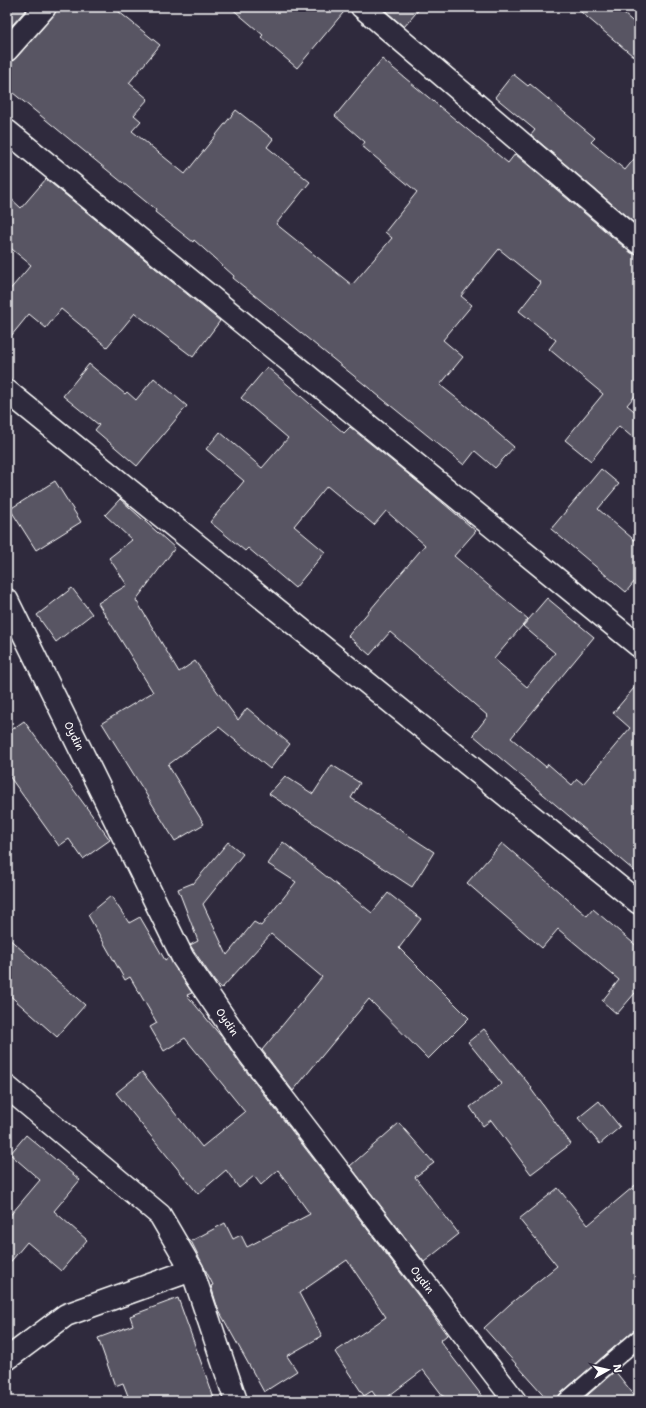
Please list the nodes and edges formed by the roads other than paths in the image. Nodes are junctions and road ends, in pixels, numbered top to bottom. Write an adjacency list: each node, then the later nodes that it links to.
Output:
1 (45, 7): 3 (street)
2 (362, 7): 5 (street)
3 (7, 50)
4 (7, 131): 8 (street)
5 (639, 243)
6 (7, 391): 9 (street)
7 (7, 600): 15 (street, Oydin)
8 (639, 646)
9 (639, 903)
10 (7, 1087): 11 (street)
11 (192, 1270): 13 (street); 14 (street)
12 (639, 1338): 16 (lane)
13 (7, 1359)
14 (236, 1401)
15 (515, 1401)
16 (566, 1401)

